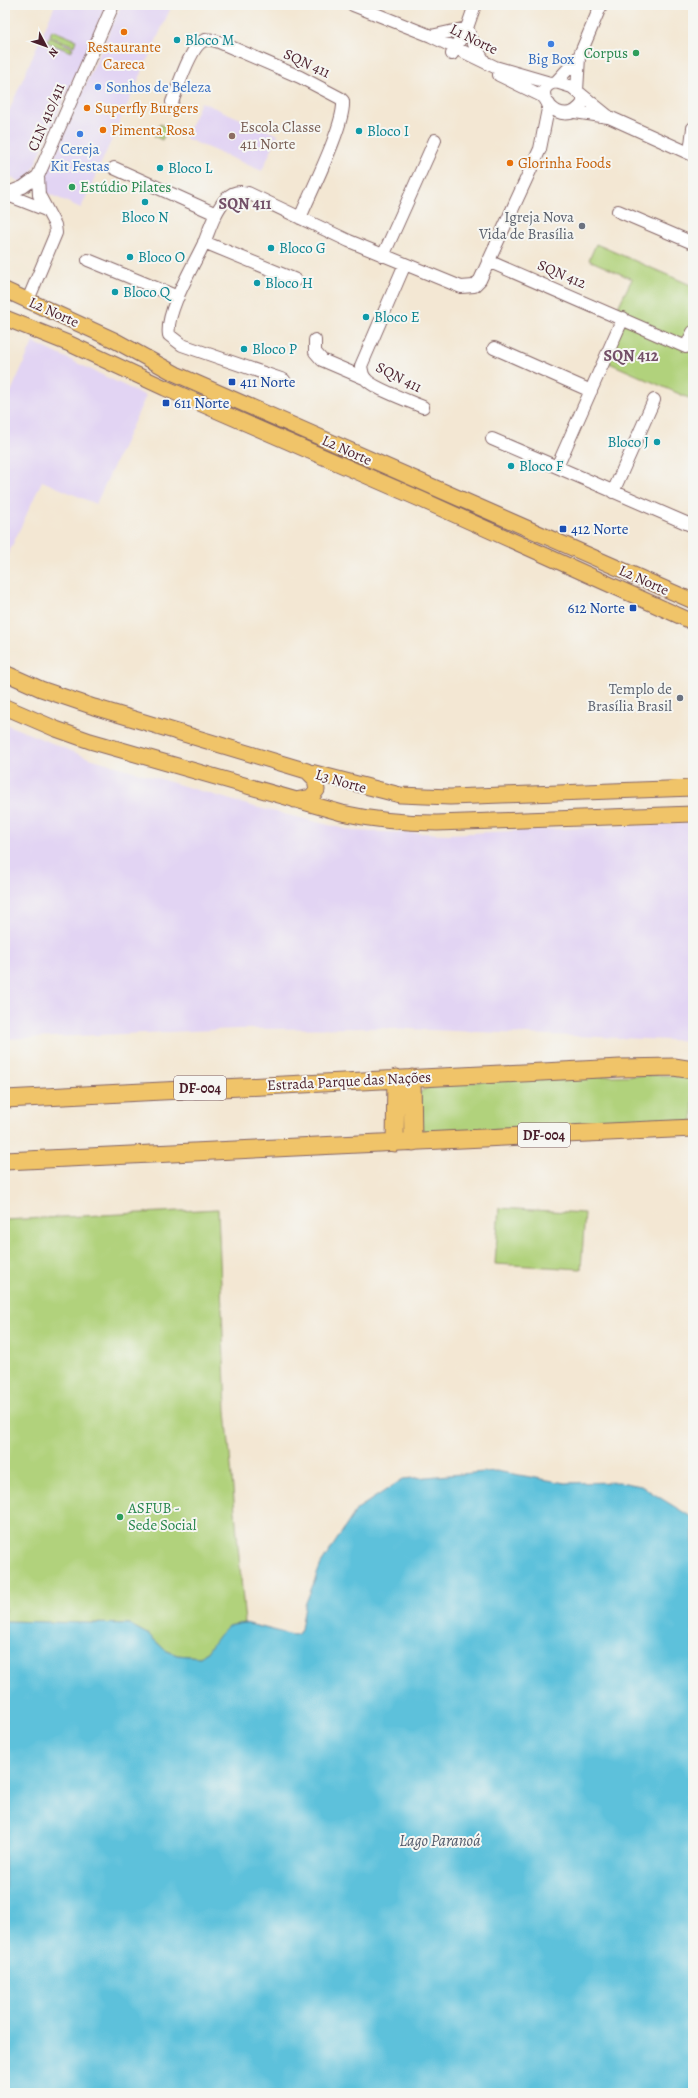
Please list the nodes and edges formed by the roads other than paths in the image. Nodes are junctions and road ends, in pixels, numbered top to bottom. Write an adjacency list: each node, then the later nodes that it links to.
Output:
1 (113, 5): 23 (street, CLN 410/411)
2 (353, 5): 5 (street, L1 Norte)
3 (475, 5): 6 (street)
4 (601, 5): 9 (street)
5 (364, 10): 7 (street, L1 Norte); 8 (street, L1 Norte)
6 (466, 28): 7 (street); 8 (street); 10 (street)
7 (431, 36): 8 (street, L1 Norte)
8 (454, 51): 10 (street, L1 Norte); 13 (street, L1 Norte)
9 (579, 57): 11 (street); 12 (street)
10 (485, 62): 11 (street, L1 Norte)
11 (553, 82): 12 (street); 13 (street)
12 (580, 93): 15 (street); 17 (street)
13 (546, 100): 16 (street); 19 (street)
14 (172, 102): 28 (street, SQN 411)
15 (575, 112): 16 (street); 17 (street)
16 (562, 113): 19 (street)
17 (609, 117): 21 (street)
18 (693, 128): 21 (street)
19 (544, 136): 33 (street)
20 (435, 140): 31 (street)
21 (692, 154)
22 (114, 168): 27 (street)
23 (38, 176): 24 (street); 25 (street)
24 (5, 194): 25 (street)
25 (46, 210): 38 (street)
26 (618, 211): 30 (street)
27 (216, 214): 28 (street); 29 (street)
28 (300, 218): 31 (street)
29 (204, 242): 35 (street); 37 (street)
30 (693, 243)
31 (383, 256): 34 (street)
32 (88, 260): 37 (street)
33 (488, 261): 34 (street); 40 (street, SQN 412)
34 (405, 264): 46 (street, SQN 411)
35 (296, 280)
36 (5, 290): 38 (main road, L2 Norte)
37 (178, 297): 47 (street)
38 (28, 300): 41 (main road, L2 Norte)
39 (5, 318): 44 (main road, L2 Norte)
40 (623, 318): 42 (street, SQN 412); 48 (street)
41 (82, 324): 44 (main road); 52 (main road, L2 Norte)
42 (693, 332)
43 (315, 340): 46 (street)
44 (70, 344): 53 (main road, L2 Norte)
45 (494, 348): 48 (street)
46 (364, 378): 50 (street, SQN 411)
47 (284, 380)
48 (591, 391): 54 (street)
49 (654, 400): 55 (street)
50 (422, 407)
51 (492, 439): 54 (street)
52 (356, 454): 53 (main road); 57 (main road, L2 Norte)
53 (345, 466): 58 (main road, L2 Norte)
54 (557, 467): 55 (street)
55 (613, 492): 56 (street)
56 (693, 526)
57 (693, 601)
58 (693, 622)
59 (5, 673): 61 (main road, L3 Norte)
60 (5, 707): 63 (main road, L3 Norte)
61 (307, 771): 62 (main road, L3 Norte); 63 (main road)
62 (693, 788)
63 (294, 800): 64 (main road, L3 Norte)
64 (693, 814)
65 (693, 1070): 66 (highway, Estrada Parque das Nações / DF-004)
66 (404, 1078): 67 (highway, Estrada Parque das Nações / DF-004); 69 (highway); 70 (highway)
67 (5, 1099)
68 (693, 1128): 69 (highway, DF-004)
69 (414, 1142): 70 (highway, DF-004)
70 (396, 1143): 71 (highway, DF-004)
71 (5, 1161)

